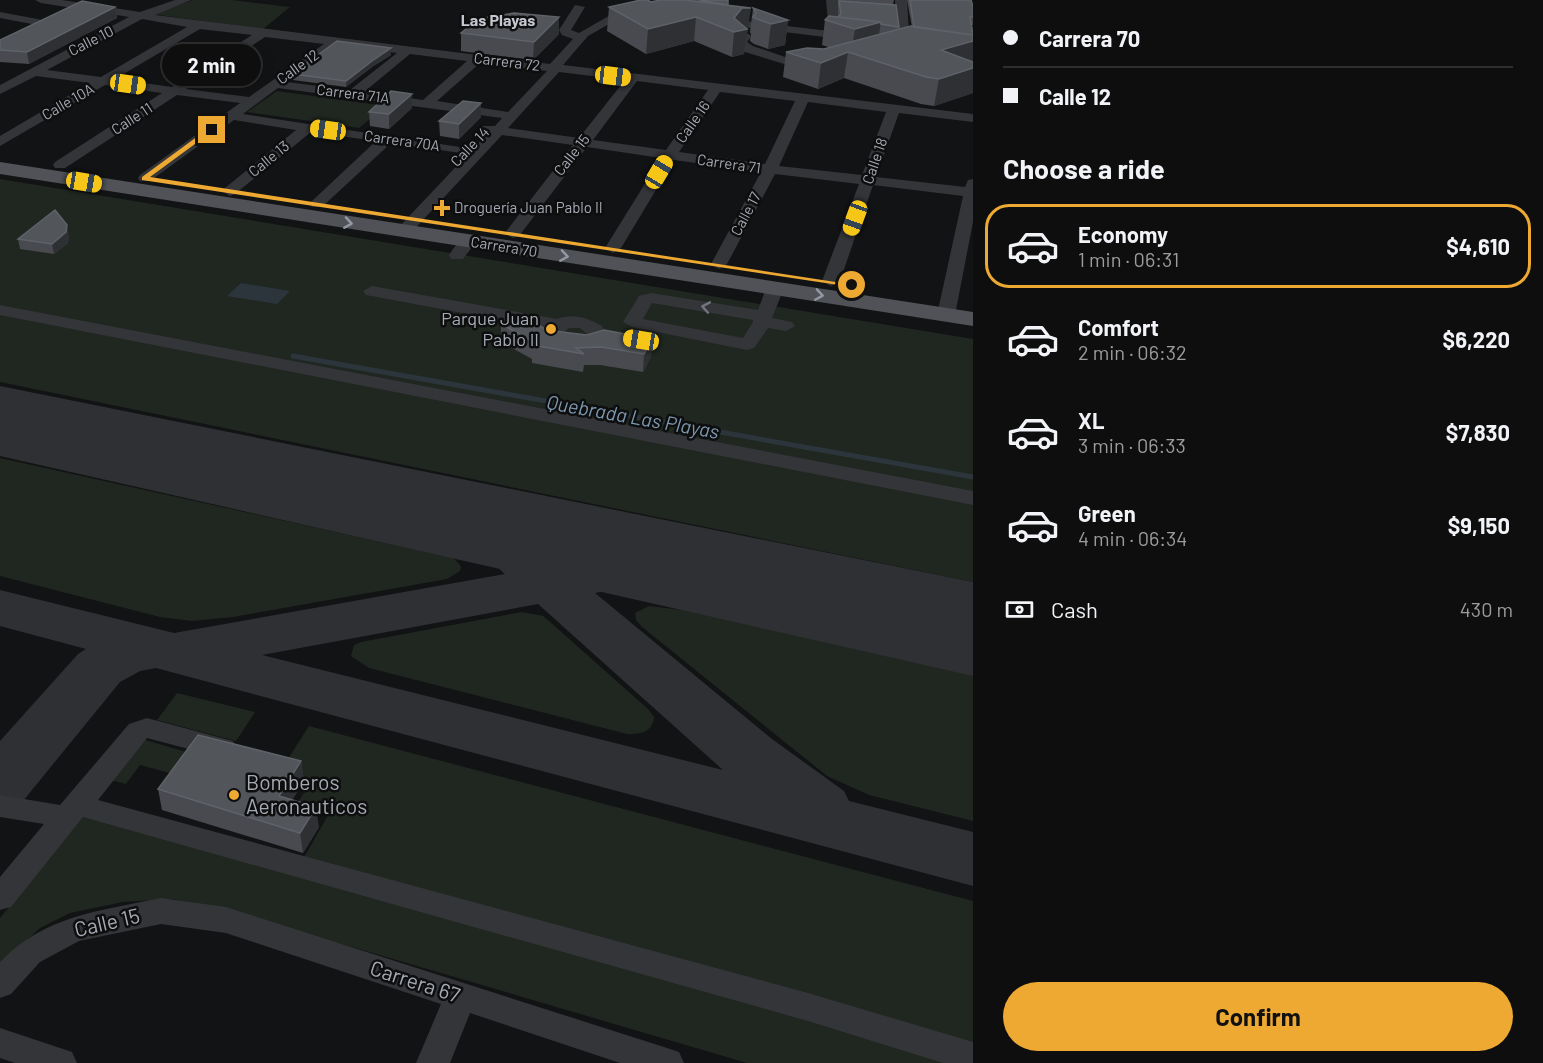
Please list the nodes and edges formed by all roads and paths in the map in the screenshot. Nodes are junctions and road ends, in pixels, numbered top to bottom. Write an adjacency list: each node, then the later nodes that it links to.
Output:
1 (41, 0): 5 (street, Carrera 72)
2 (185, 0): 11 (street, Calle 10)
3 (645, 0): 8 (street, Calle 14)
4 (837, 5): 16 (street)
5 (82, 7): 11 (street, Carrera 72); 12 (street)
6 (579, 7): 20 (street)
7 (898, 7): 23 (street)
8 (623, 11): 9 (street); 15 (street, Calle 14); 15 (street)
9 (644, 13)
10 (0, 15): 12 (street)
11 (138, 17): 14 (street, Carrera 72); 29 (street, Calle 10)
12 (56, 20): 18 (street)
13 (703, 20): 16 (street)
14 (198, 25): 17 (street, Carrera 72); 31 (street, Calle 10A)
15 (593, 27): 20 (street, Calle 14)
16 (835, 32): 19 (street)
17 (263, 33): 22 (street, Carrera 72); 36 (street, Calle 11)
18 (27, 34)
19 (867, 35)
20 (581, 37): 26 (street, Calle 14)
21 (745, 37): 28 (street)
22 (335, 41): 24 (street, Carrera 72); 33 (street, Calle 12)
23 (898, 42)
24 (408, 50): 25 (street, Carrera 72); 37 (street)
25 (477, 59): 26 (street, Carrera 72); 40 (street)
26 (553, 68): 30 (street, Carrera 72); 42 (street, Calle 14); 46 (street, Calle 14)
27 (674, 68): 34 (street)
28 (830, 68)
29 (33, 72): 31 (street); 32 (street, Calle 10)
30 (633, 78): 34 (street, Carrera 72); 49 (street, Calle 15)
31 (104, 81): 36 (street); 48 (street, Calle 10A)
32 (6, 82): 35 (street, Calle 10)
33 (274, 84): 37 (street, Carrera 71A); 39 (street, Calle 12)
34 (711, 87): 38 (street, Carrera 72); 51 (street, Calle 16)
35 (0, 90)
36 (175, 90): 39 (street); 53 (street, Calle 11)
37 (353, 94): 40 (street, Carrera 71A)
38 (803, 98): 41 (street, Carrera 72); 55 (street, Calle 17)
39 (251, 101): 43 (street, Calle 12)
40 (426, 104): 42 (street, Carrera 71A)
41 (894, 108): 44 (street, Carrera 72); 57 (street, Calle 18)
42 (502, 114): 46 (street, Calle 14)
43 (231, 116): 45 (street, Carrera 70A); 56 (street, Calle 12)
44 (973, 118)
45 (308, 127): 47 (street, Carrera 70A); 59 (street, Calle 13)
46 (493, 130): 49 (street, Carrera 71); 50 (street, Calle 14); 62 (street, Calle 14)
47 (388, 138): 50 (street, Carrera 70A); 60 (street)
48 (0, 142)
49 (581, 143): 51 (street, Carrera 71); 63 (street, Calle 15)
50 (467, 150): 62 (street, Calle 14)
51 (670, 155): 55 (street, Carrera 71); 64 (street, Calle 16)
52 (0, 156): 53 (main road, Carrera 70)
53 (60, 165): 56 (main road, Carrera 70)
54 (0, 168): 62 (main road, Carrera 70, one-way to 62)
55 (770, 169): 57 (street, Carrera 71); 66 (street, Calle 17)
56 (145, 178): 59 (main road, Carrera 70)
57 (868, 182): 58 (street, Carrera 71); 67 (street, Calle 18)
58 (972, 187): 61 (street)
59 (230, 191): 60 (main road, Carrera 70)
60 (317, 204): 62 (main road, Carrera 70)
61 (969, 220): 65 (street)
62 (403, 224): 63 (main road, Carrera 70); 68 (main road, Carrera 70, one-way to 68)
63 (513, 233): 64 (main road, Carrera 70)
64 (613, 248): 66 (main road, Carrera 70)
65 (966, 257): 71 (street)
66 (719, 264): 67 (main road, Carrera 70)
67 (831, 281): 71 (main road, Carrera 70)
68 (775, 288): 71 (main road, Carrera 70, one-way to 71); 73 (street)
69 (372, 291): 77 (street)
70 (973, 303): 71 (main road, Carrera 70)
71 (948, 307): 74 (main road, Carrera 70)
72 (0, 310): 79 (street)
73 (762, 319): 75 (street, one-way to 75); 75 (street); 76 (street)
74 (973, 319)
75 (632, 323): 78 (street)
76 (786, 326)
77 (606, 334)
78 (747, 357)
79 (973, 498)
80 (247, 754): 82 (street)
81 (0, 806): 82 (street)
82 (73, 811): 83 (street); 88 (street)
83 (0, 898)
84 (161, 911): 85 (street, Calle 15); 86 (street, Carrera 67)
85 (0, 984)
86 (460, 996): 90 (street); 91 (street, Carrera 67)
87 (0, 1042): 89 (street)
88 (973, 1057)
89 (60, 1063)
90 (433, 1063)
91 (667, 1063)

